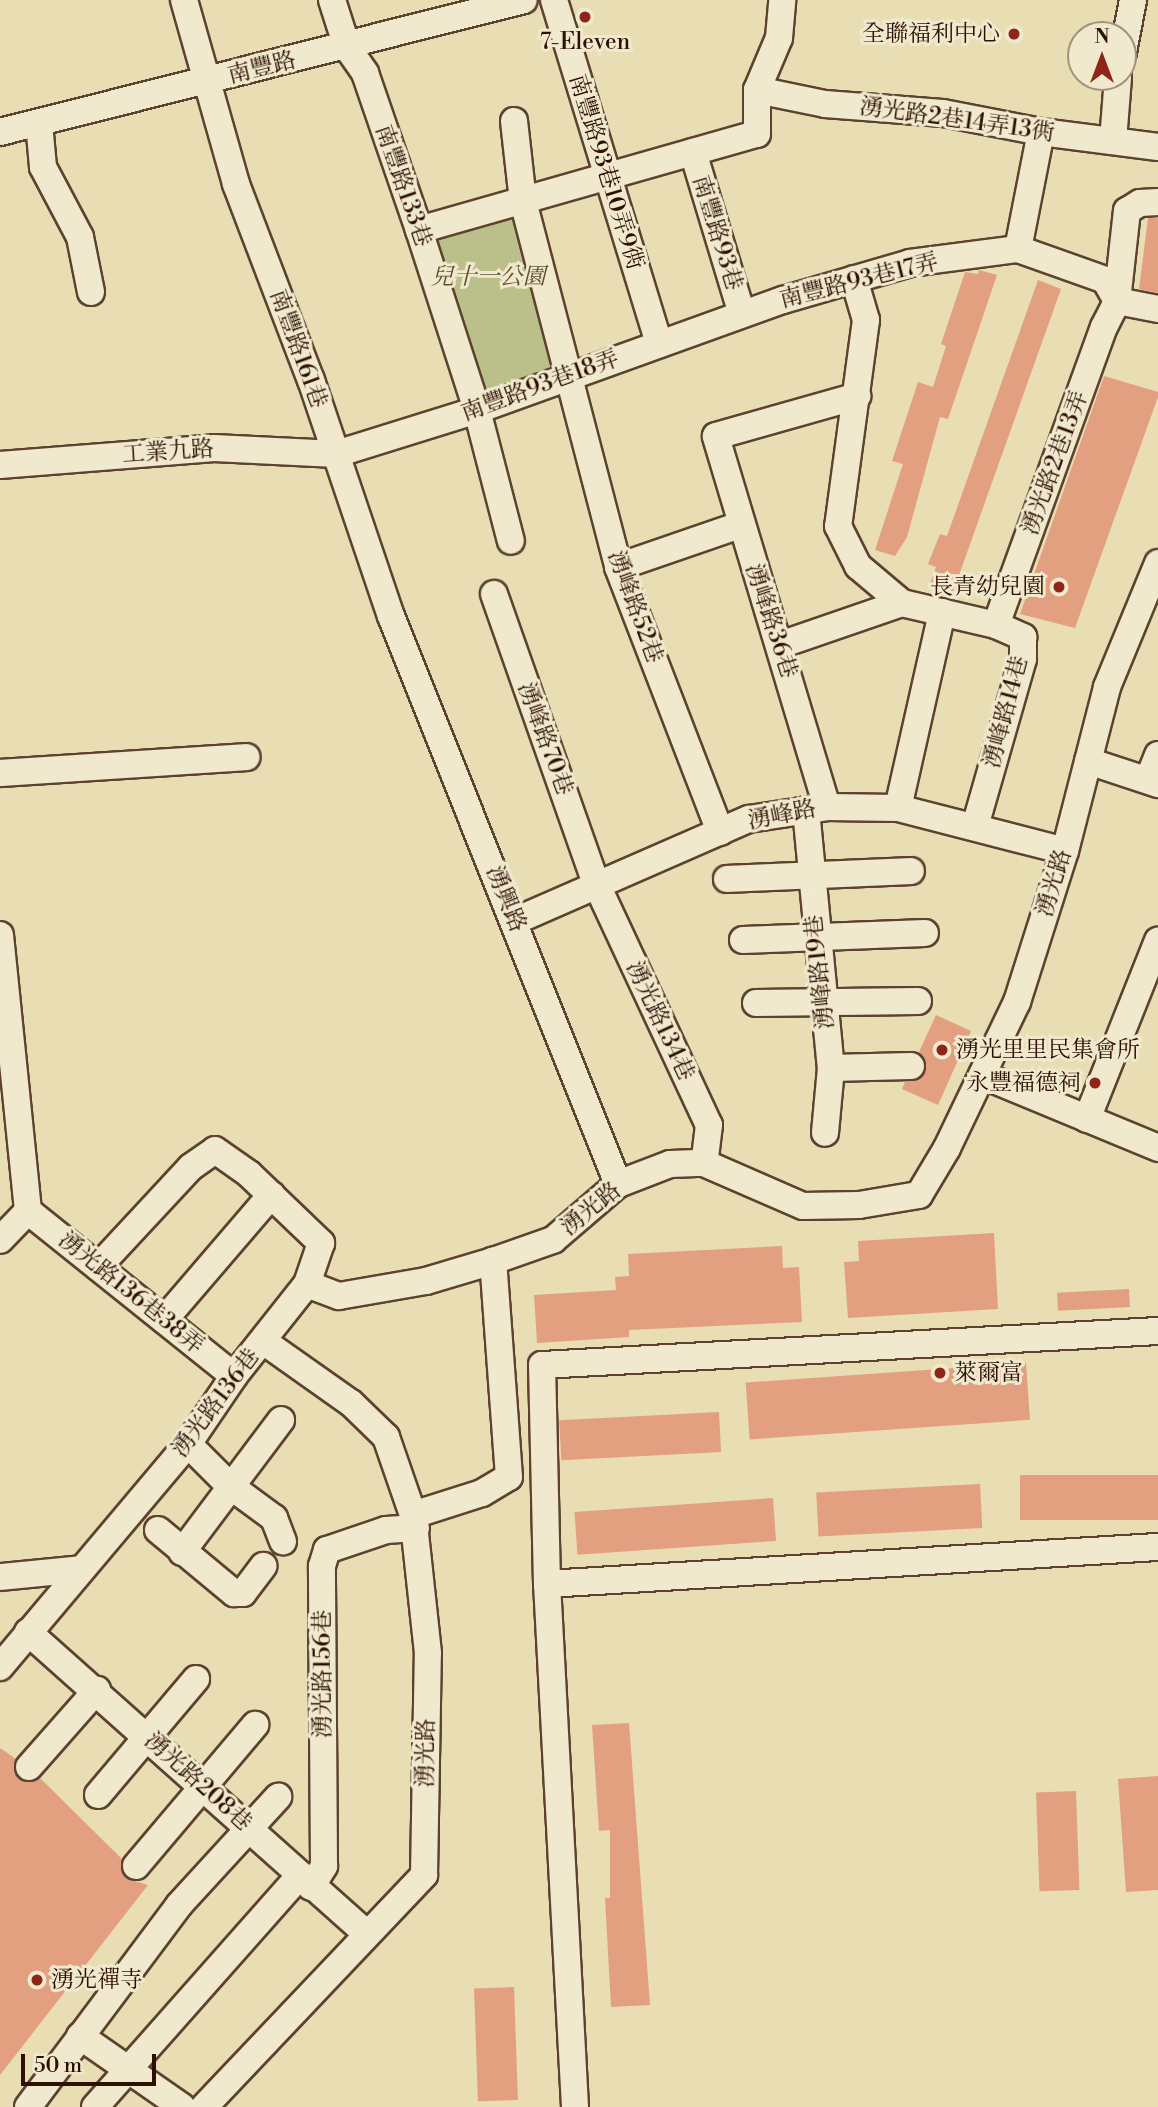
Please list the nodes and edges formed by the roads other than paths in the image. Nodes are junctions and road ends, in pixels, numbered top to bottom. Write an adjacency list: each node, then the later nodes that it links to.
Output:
1 (184, 0): 10 (street, 南豐路161巷)
2 (332, 0): 9 (street, 南豐路133巷)
3 (524, 0): 7 (street, 南豐路)
4 (554, 0): 20 (street, 南豐路93巷10弄9衖)
5 (782, 0): 11 (street)
6 (1133, 0): 8 (street)
7 (490, 5): 9 (street, 南豐路)
8 (1129, 21)
9 (347, 47): 10 (street, 南豐路); 23 (street, 南豐路133巷)
10 (208, 82): 14 (street, 南豐路); 34 (street, 南豐路161巷)
11 (757, 90): 16 (street, 湧光路2巷14弄13衖); 19 (street)
12 (1117, 91): 17 (street)
13 (514, 121): 21 (street, 湧峰路52巷)
14 (39, 122): 15 (street, 南豐路); 26 (street)
15 (0, 132)
16 (1041, 132): 17 (street, 湧光路2巷14弄13衖); 24 (street)
17 (1113, 141): 18 (street, 湧光路2巷14弄13衖)
18 (1158, 147)
19 (692, 152): 20 (street); 29 (street, 南豐路93巷)
20 (607, 177): 21 (street); 30 (street, 南豐路93巷10弄9衖)
21 (523, 201): 23 (street); 31 (street, 湧峰路52巷)
22 (1158, 202): 27 (street, 湧光路2巷13弄)
23 (419, 230): 33 (street, 南豐路133巷)
24 (1018, 249): 25 (street, 南豐路93巷17弄); 27 (street)
25 (854, 279): 29 (street, 南豐路93巷17弄); 32 (street)
26 (91, 292)
27 (1117, 302): 28 (street); 44 (street, 湧光路2巷13弄)
28 (1158, 309)
29 (742, 314): 30 (street, 南豐路93巷18弄)
30 (659, 343): 31 (street, 南豐路93巷18弄)
31 (567, 375): 33 (street, 南豐路93巷18弄); 39 (street, 湧峰路52巷)
32 (857, 396): 36 (street, 湧峰路36巷); 41 (street)
33 (477, 410): 34 (street, 南豐路93巷18弄); 37 (street, 南豐路133巷)
34 (336, 454): 35 (street, 工業九路); 43 (street, 南豐路161巷)
35 (0, 465)
36 (740, 525): 39 (street); 45 (street, 湧峰路36巷)
37 (511, 541)
38 (1158, 563): 48 (street, 湧光路)
39 (618, 567): 54 (street, 湧峰路52巷)
40 (494, 594): 59 (street, 湧峰路70巷)
41 (902, 603): 42 (street, 湧峰路14巷); 45 (street)
42 (942, 612): 44 (street, 湧峰路14巷); 52 (street)
43 (391, 616): 60 (street, 湧興路)
44 (996, 625): 53 (street, 湧峰路14巷)
45 (780, 645): 51 (street, 湧峰路36巷)
46 (1158, 755): 50 (street)
47 (246, 757): 49 (street)
48 (1088, 761): 50 (street); 55 (street, 湧光路)
49 (0, 774)
50 (1153, 782)
51 (816, 808): 52 (street, 湧峰路); 54 (street, 湧峰路); 57 (street, 湧峰路19巷)
52 (898, 808): 53 (street, 湧峰路)
53 (975, 826): 55 (street, 湧峰路)
54 (720, 832): 59 (street, 湧峰路)
55 (1065, 851): 71 (street, 湧光路)
56 (911, 871): 57 (street)
57 (810, 873): 58 (street); 63 (street, 湧峰路19巷)
58 (727, 879)
59 (596, 883): 60 (street, 湧峰路); 75 (street, 湧光路134巷)
60 (515, 921): 76 (street, 湧興路)
61 (925, 933): 63 (street)
62 (0, 935): 78 (street)
63 (816, 936): 64 (street); 66 (street, 湧峰路19巷)
64 (743, 940)
65 (1158, 941): 72 (street)
66 (823, 1001): 67 (street); 68 (street); 70 (street, 湧峰路19巷)
67 (918, 1001)
68 (756, 1003)
69 (911, 1066): 70 (street)
70 (831, 1068): 73 (street, 湧峰路19巷)
71 (982, 1075): 72 (street); 75 (street, 湧光路)
72 (1087, 1119): 74 (street)
73 (825, 1133)
74 (1158, 1148)
75 (704, 1163): 76 (street, 湧光路)
76 (618, 1184): 80 (street, 湧光路)
77 (271, 1195): 81 (street); 82 (street, 湧光路136巷); 83 (street)
78 (28, 1211): 79 (street); 81 (street, 湧光路136巷38弄)
79 (0, 1240)
80 (492, 1261): 82 (street); 90 (street)
81 (98, 1267): 83 (street, 湧光路136巷38弄)
82 (307, 1284): 85 (street, 湧光路136巷)
83 (164, 1320): 86 (street, 湧光路136巷38弄)
84 (1158, 1331): 98 (street)
85 (263, 1340): 86 (street, 湧光路136巷); 90 (street, 湧光路)
86 (234, 1376): 88 (street, 湧光路136巷)
87 (281, 1420): 89 (street)
88 (188, 1444): 89 (street); 96 (street, 湧光路136巷)
89 (229, 1485): 92 (street); 94 (street)
90 (415, 1522): 111 (street, 湧光路156巷); 112 (street, 湧光路)
91 (158, 1530): 94 (street)
92 (283, 1541)
93 (1158, 1547): 98 (street)
94 (182, 1552): 95 (street)
95 (264, 1566)
96 (81, 1569): 97 (street); 99 (street, 湧光路136巷)
97 (0, 1577)
98 (547, 1584): 119 (street)
99 (28, 1632): 100 (street, 湧光路136巷); 102 (street, 湧光路208巷)
100 (0, 1667)
101 (196, 1679): 104 (street)
102 (97, 1690): 104 (street, 湧光路208巷); 105 (street)
103 (255, 1725): 106 (street)
104 (148, 1737): 106 (street, 湧光路208巷); 107 (street)
105 (29, 1767)
106 (200, 1784): 109 (street, 湧光路208巷); 110 (street)
107 (98, 1795)
108 (278, 1797): 109 (street)
109 (248, 1828): 111 (street, 湧光路208巷); 113 (street)
110 (136, 1866)
111 (305, 1881): 112 (street, 湧光路208巷); 114 (street)
112 (366, 1934): 118 (street, 湧光路)
113 (80, 2036): 114 (street); 115 (street)
114 (124, 2069): 116 (street); 117 (street)
115 (28, 2107)
116 (95, 2107)
117 (182, 2107)
118 (204, 2107)
119 (575, 2107)

